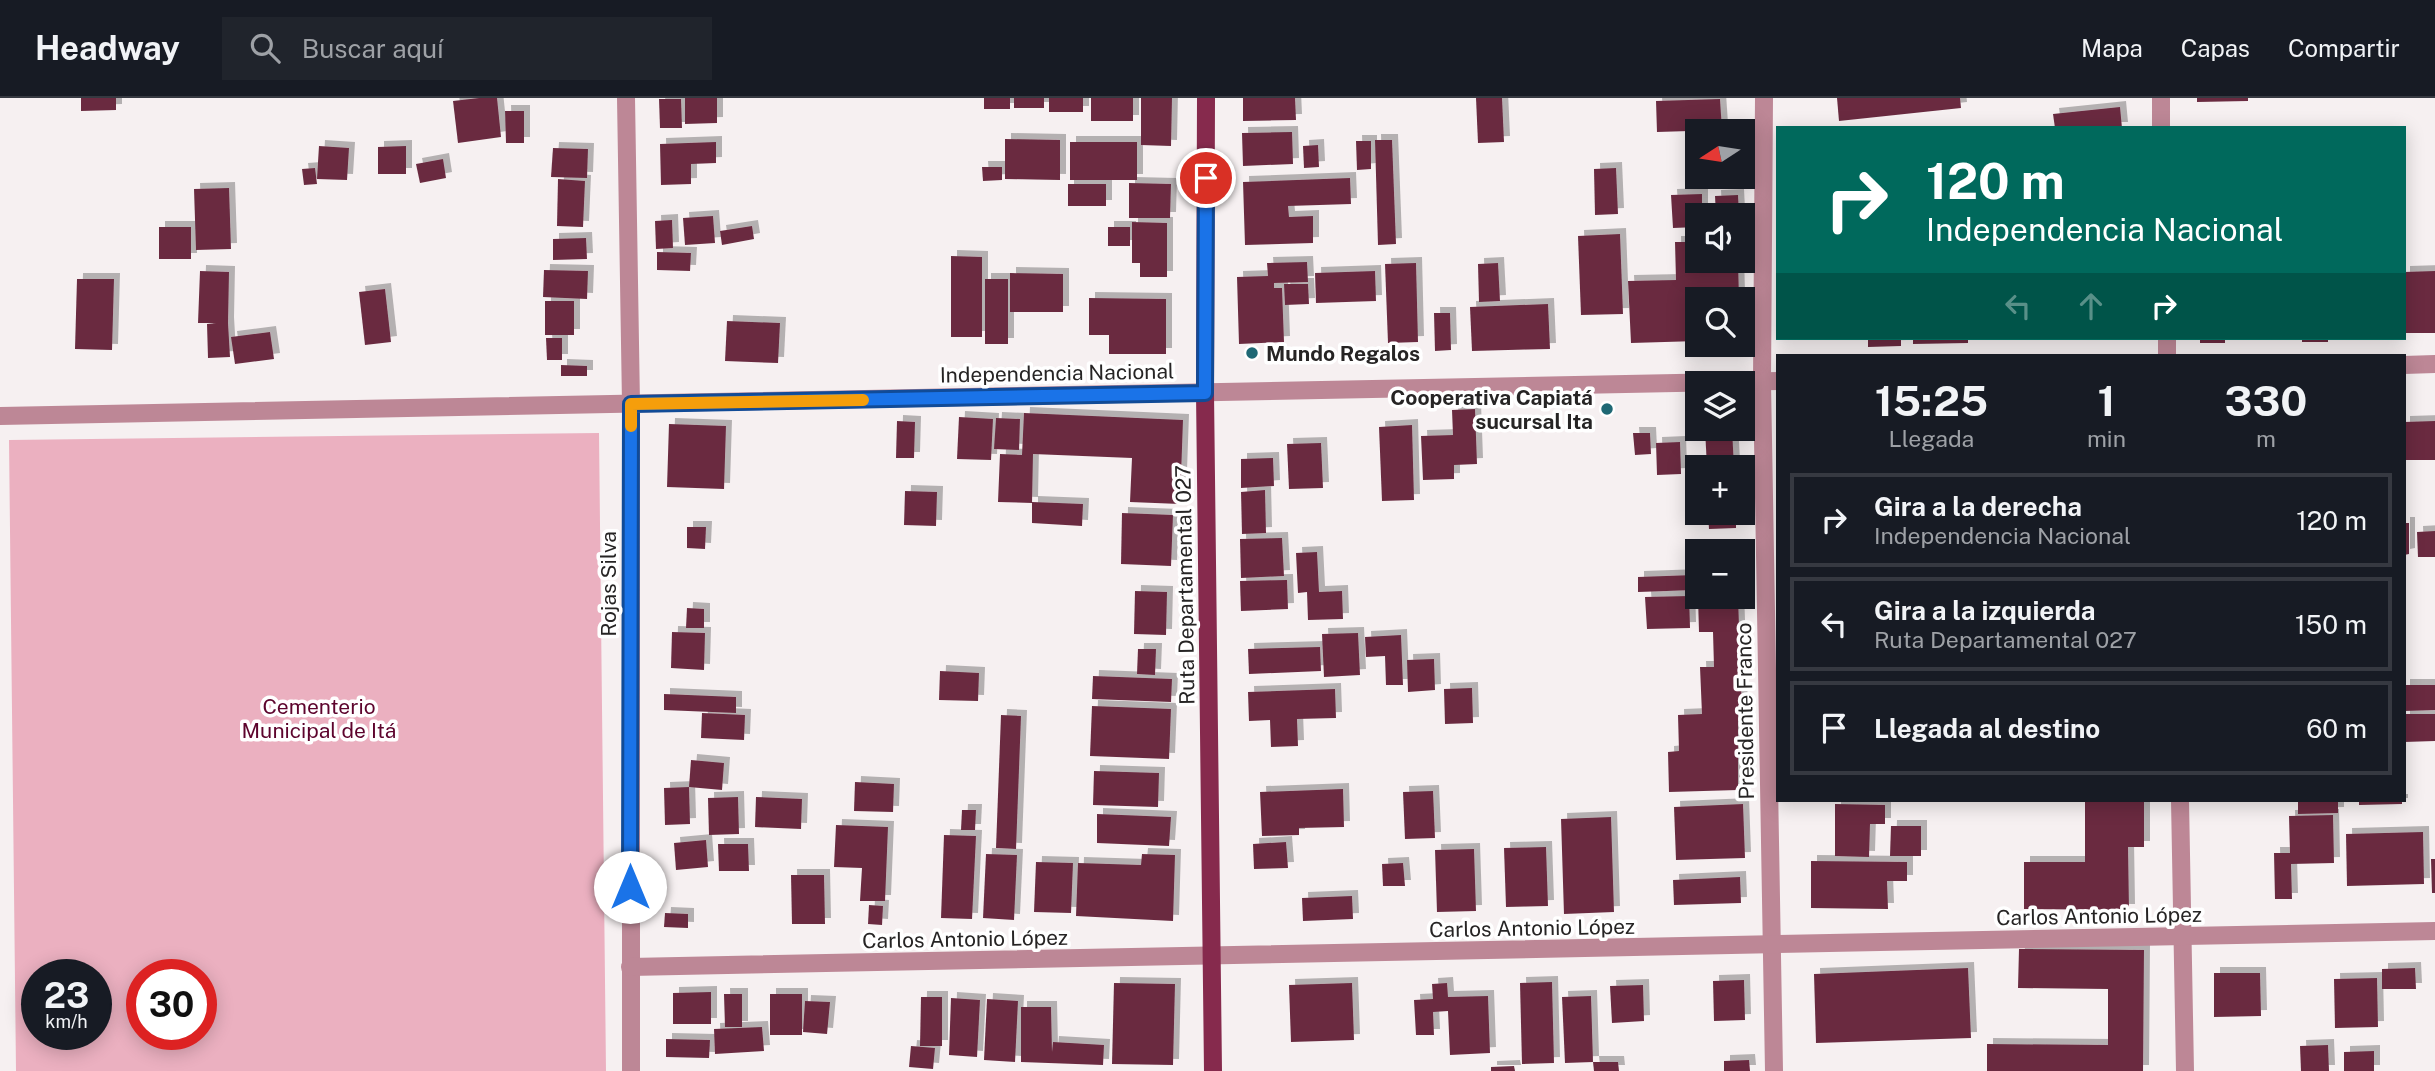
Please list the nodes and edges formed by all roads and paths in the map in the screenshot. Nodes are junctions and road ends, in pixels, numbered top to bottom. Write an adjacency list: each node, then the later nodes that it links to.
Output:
1 (626, 98): 10 (street, Rojas Silva)
2 (1206, 98): 9 (main road, Ruta Departamental 027)
3 (1764, 98): 8 (street, Presidente Franco)
4 (2161, 98): 5 (street)
5 (2161, 126)
6 (2435, 364): 7 (street)
7 (2406, 365)
8 (1770, 382): 9 (street, Independencia Nacional); 15 (street, Presidente Franco)
9 (1205, 393): 10 (street, Independencia Nacional); 16 (main road, Ruta Departamental 027)
10 (631, 404): 11 (street, Independencia Nacional); 17 (street, Rojas Silva)
11 (0, 416)
12 (2180, 802): 14 (street)
13 (2435, 931): 14 (street, Carlos Antonio López)
14 (2184, 937): 15 (street, Carlos Antonio López); 21 (street)
15 (1772, 945): 16 (street, Carlos Antonio López); 20 (street, Presidente Franco)
16 (1212, 957): 17 (street, Carlos Antonio López); 19 (main road, Ruta Departamental 027)
17 (630, 967): 18 (street, Rojas Silva)
18 (631, 1071)
19 (1213, 1071)
20 (1774, 1071)
21 (2185, 1071)

